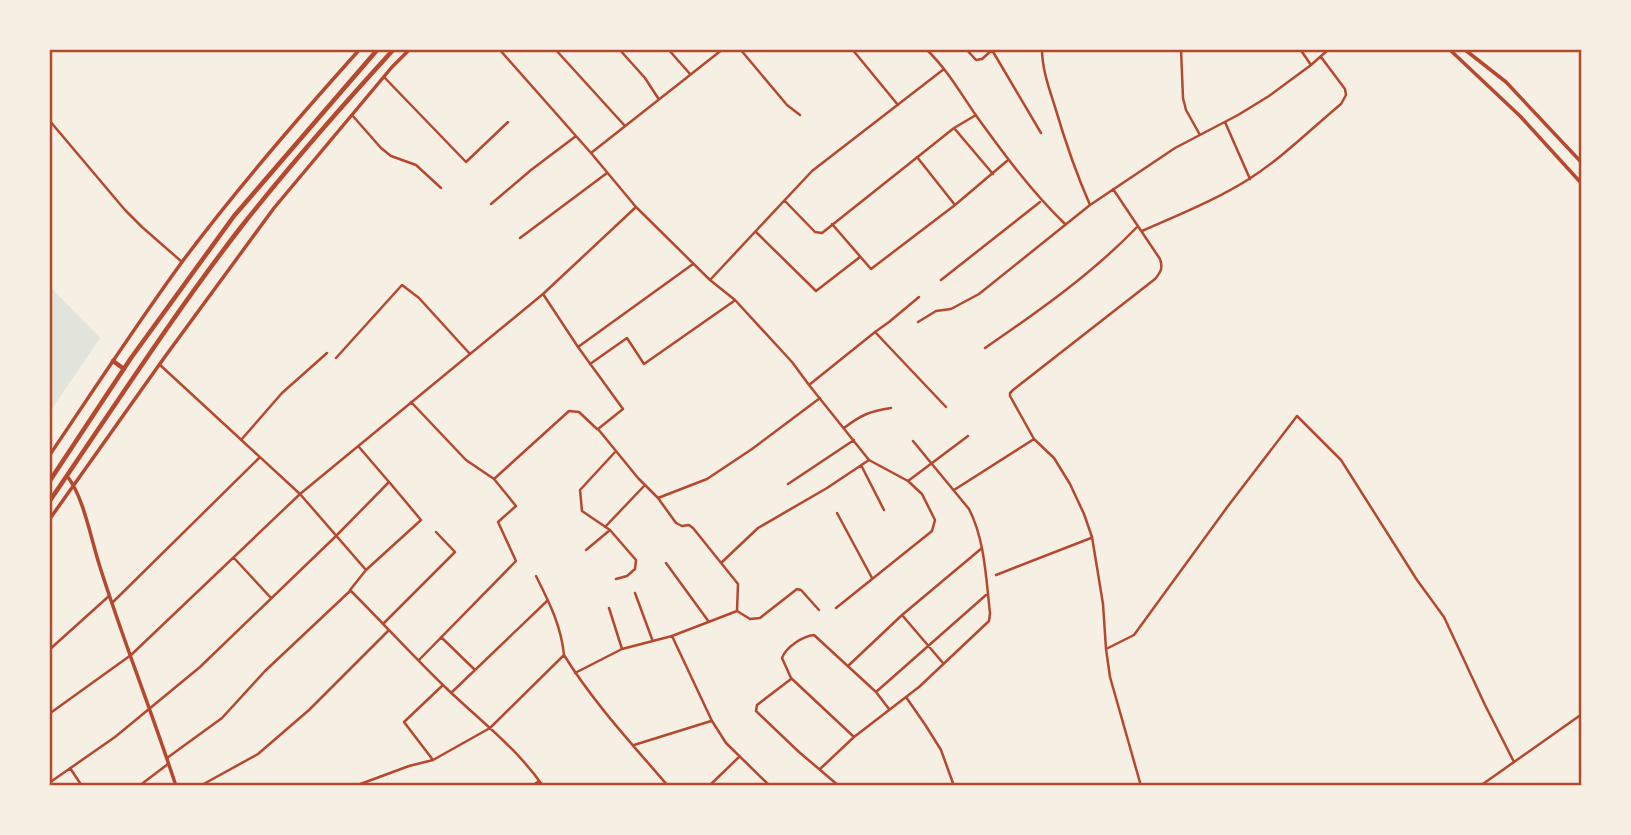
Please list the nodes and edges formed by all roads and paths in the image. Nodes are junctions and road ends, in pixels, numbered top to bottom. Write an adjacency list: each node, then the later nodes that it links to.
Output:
1 (360, 49): 62 (street)
2 (379, 49): 79 (highway)
3 (394, 49): 99 (highway)
4 (410, 49): 25 (street)
5 (499, 49): 38 (street)
6 (555, 49): 34 (street)
7 (618, 49): 26 (street)
8 (668, 49): 24 (street)
9 (723, 49): 24 (street)
10 (740, 49): 29 (street)
11 (852, 49): 27 (street)
12 (927, 49): 23 (street)
13 (966, 49): 20 (street)
14 (1041, 49): 53 (street)
15 (1181, 49): 37 (street)
16 (1300, 49): 22 (street)
17 (1329, 49): 21 (street)
18 (1449, 49): 46 (street)
19 (1464, 49): 42 (street)
20 (992, 50): 36 (street)
21 (1321, 57): 22 (street); 45 (street)
22 (1311, 65): 33 (street)
23 (944, 69): 27 (street); 30 (street)
24 (690, 74): 26 (street)
25 (384, 77): 28 (street); 32 (street)
26 (659, 99): 34 (street)
27 (898, 105): 49 (street)
28 (352, 114): 47 (street); 77 (street)
29 (800, 115)
30 (976, 115): 35 (street); 41 (street)
31 (49, 120): 62 (street)
32 (508, 122)
33 (1225, 122): 37 (street); 45 (street)
34 (625, 126): 39 (street)
35 (954, 128): 40 (street); 44 (street)
36 (1041, 133)
37 (1200, 135): 48 (street)
38 (576, 136): 39 (street); 51 (street)
39 (591, 153): 43 (street)
40 (917, 157): 52 (street); 55 (street)
41 (1008, 160): 44 (street); 50 (street)
42 (1582, 163)
43 (607, 173): 54 (street); 60 (street)
44 (993, 174): 52 (street)
45 (1250, 179): 58 (street)
46 (1582, 184)
47 (441, 188)
48 (1113, 190): 53 (street); 57 (street)
49 (785, 201): 55 (street); 59 (street)
50 (1041, 201): 56 (street); 65 (street)
51 (491, 204)
52 (955, 205): 61 (street)
53 (1090, 205): 56 (street)
54 (636, 207): 63 (street); 66 (street)
55 (832, 224): 61 (street)
56 (1065, 225): 69 (street)
57 (1138, 226): 58 (street); 72 (street)
58 (1142, 231): 88 (street)
59 (756, 232): 61 (street); 64 (street)
60 (520, 239)
61 (861, 257)
62 (182, 262): 76 (street)
63 (693, 264): 64 (street); 71 (street)
64 (710, 280): 68 (street)
65 (941, 280)
66 (543, 294): 71 (street); 74 (street)
67 (919, 297): 70 (street)
68 (735, 300): 78 (street); 80 (street)
69 (918, 322)
70 (874, 332): 80 (street); 83 (street)
71 (578, 348): 78 (street)
72 (985, 348)
73 (327, 353): 89 (street)
74 (470, 354): 75 (street); 82 (street)
75 (336, 358)
76 (113, 361): 79 (highway); 94 (street)
77 (159, 364): 89 (street); 104 (street)
78 (590, 364): 86 (street)
79 (124, 369): 102 (highway)
80 (809, 386): 81 (street)
81 (820, 398): 85 (street); 109 (street)
82 (411, 402): 92 (street); 100 (street)
83 (946, 407)
84 (891, 408): 85 (street)
85 (844, 428): 90 (street)
86 (598, 429): 93 (street); 100 (street)
87 (968, 436): 97 (street)
88 (1034, 439): 107 (street); 118 (street)
89 (241, 440): 95 (street)
90 (854, 440): 96 (street); 105 (street)
91 (913, 441): 97 (street)
92 (358, 446): 103 (street); 108 (street)
93 (616, 451): 106 (street); 114 (street)
94 (49, 456)
95 (259, 457): 108 (street); 135 (street)
96 (869, 460): 98 (street); 101 (street)
97 (932, 464): 101 (street); 107 (street)
98 (861, 465): 111 (street); 123 (street)
99 (67, 476): 104 (street); 110 (highway)
100 (494, 479): 145 (street)
101 (908, 481): 128 (street)
102 (49, 482)
103 (389, 482): 117 (street); 124 (street)
104 (73, 484): 113 (street); 132 (street)
105 (788, 484)
106 (645, 485): 109 (street); 114 (street)
107 (954, 491): 119 (street)
108 (300, 494): 117 (street); 121 (street)
109 (657, 498): 123 (street)
110 (49, 502)
111 (884, 510)
112 (837, 513): 128 (street)
113 (49, 520)
114 (605, 527): 115 (street)
115 (610, 530): 120 (street); 127 (street)
116 (436, 532): 142 (street)
117 (336, 536): 124 (street); 133 (street)
118 (1092, 537): 125 (street); 149 (street)
119 (982, 548): 131 (street); 140 (street)
120 (586, 550)
121 (234, 558): 133 (street); 151 (street)
122 (666, 563): 141 (street)
123 (721, 563): 139 (street)
124 (366, 570): 129 (street)
125 (996, 575)
126 (536, 576): 134 (street)
127 (616, 579)
128 (872, 579): 137 (street)
129 (350, 590): 142 (street); 172 (street)
130 (635, 593): 146 (street)
131 (988, 594): 147 (street); 154 (street)
132 (109, 596): 135 (street); 150 (street)
133 (271, 598): 163 (street)
134 (548, 600): 152 (street); 156 (street)
135 (112, 603): 151 (street)
136 (609, 608): 148 (street)
137 (836, 608)
138 (819, 610): 139 (street)
139 (737, 611): 141 (street)
140 (902, 615): 147 (street); 155 (street)
141 (709, 622): 144 (street)
142 (383, 624): 143 (street)
143 (389, 630): 153 (street); 183 (street)
144 (672, 636): 146 (street); 167 (street)
145 (441, 637): 153 (street); 156 (street)
146 (652, 640): 148 (street)
147 (928, 647): 154 (street); 160 (street)
148 (622, 649): 157 (street)
149 (1106, 649): 174 (street); 192 (street)
150 (49, 650)
151 (131, 655): 163 (street); 166 (street)
152 (564, 655): 157 (street); 168 (street)
153 (419, 660): 159 (street)
154 (943, 663): 162 (street)
155 (848, 666): 158 (street); 160 (street)
156 (475, 670): 161 (street)
157 (575, 673): 170 (street)
158 (791, 678): 169 (street); 177 (street)
159 (443, 685): 161 (street); 173 (street)
160 (876, 692): 164 (street)
161 (451, 693): 168 (street)
162 (906, 697): 164 (street); 191 (street)
163 (150, 709): 172 (street); 176 (street)
164 (889, 709): 169 (street)
165 (1582, 713): 174 (street)
166 (49, 715)
167 (712, 721): 170 (street); 171 (street)
168 (490, 728): 173 (street); 178 (street)
169 (854, 737): 177 (street)
170 (634, 745): 187 (street)
171 (739, 757): 188 (street); 189 (street)
172 (167, 758): 175 (street)
173 (433, 760): 184 (street)
174 (1514, 762): 193 (street)
175 (168, 764): 181 (street); 182 (street)
176 (70, 768): 179 (street); 180 (street)
177 (820, 769): 190 (street)
178 (539, 780): 185 (street); 186 (street)
179 (49, 783)
180 (82, 786)
181 (139, 786)
182 (176, 786)
183 (201, 786)
184 (355, 786)
185 (532, 786)
186 (543, 786)
187 (668, 786)
188 (709, 786)
189 (770, 786)
190 (839, 786)
191 (954, 786)
192 (1141, 786)
193 (1480, 786)

